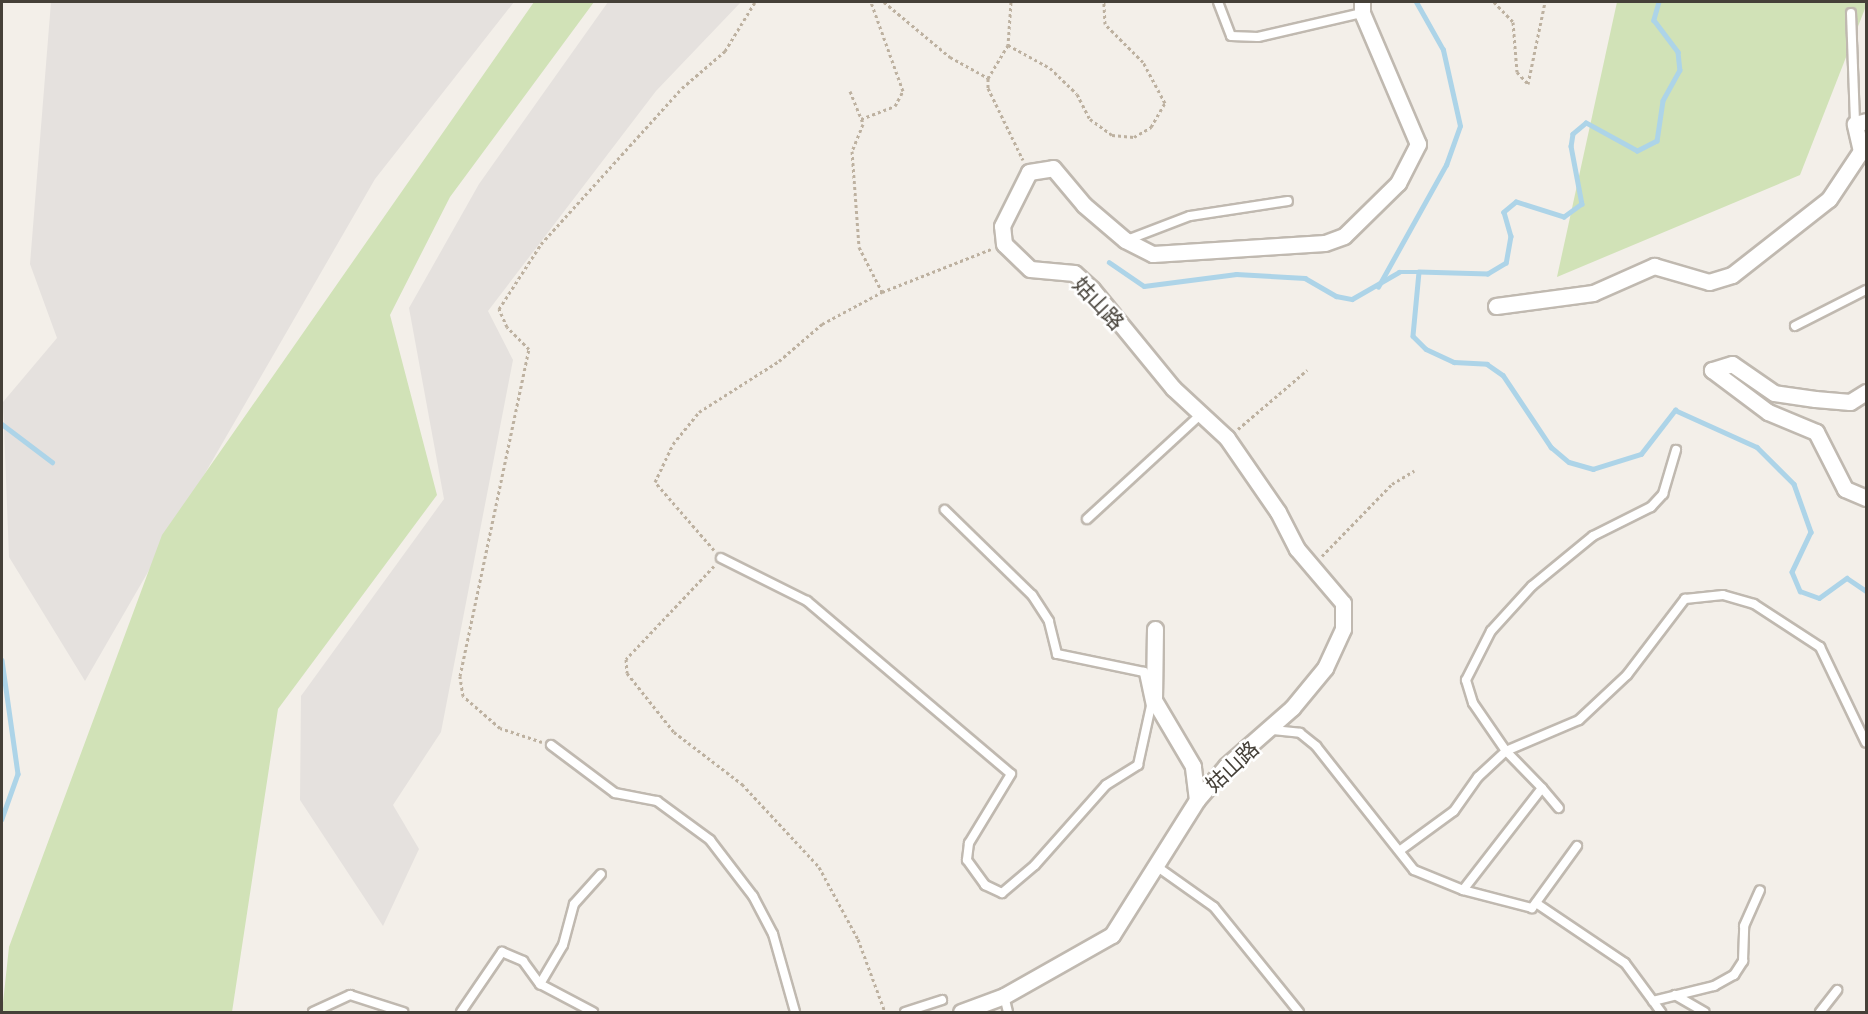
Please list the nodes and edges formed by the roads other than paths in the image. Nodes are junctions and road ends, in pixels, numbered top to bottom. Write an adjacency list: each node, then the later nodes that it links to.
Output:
1 (1218, 2): 2 (lane)
2 (1362, 7): 6 (street)
3 (1851, 13): 4 (lane)
4 (1861, 122): 8 (street)
5 (1288, 201): 6 (lane)
6 (1125, 240): 11 (street, 姑山路)
7 (1866, 290): 9 (lane)
8 (1496, 306)
9 (1795, 326)
10 (1866, 392): 13 (street)
11 (1201, 414): 15 (lane); 18 (street, 姑山路)
12 (1676, 450): 21 (lane)
13 (1866, 498)
14 (945, 510): 16 (lane)
15 (1087, 519)
16 (722, 558)
17 (1155, 629): 23 (street, 姑山路)
18 (1269, 730): 23 (street, 姑山路); 26 (lane)
19 (1866, 743): 21 (lane)
20 (551, 745): 43 (lane)
21 (1506, 751): 22 (lane); 26 (lane)
22 (1542, 788): 24 (lane); 29 (lane)
23 (1197, 800): 27 (street, 姑山路)
24 (1559, 808)
25 (1577, 846): 31 (lane)
26 (1402, 849): 29 (lane)
27 (1159, 868): 35 (street, 姑山路); 47 (lane)
28 (601, 874): 32 (lane)
29 (1463, 890): 31 (lane)
30 (1760, 890): 34 (lane)
31 (1536, 903): 37 (lane)
32 (540, 984): 38 (lane); 41 (lane)
33 (1837, 990): 50 (lane)
34 (1675, 995): 37 (lane); 49 (lane)
35 (1004, 996): 45 (street, 姑山路); 46 (lane)
36 (942, 1000): 44 (lane)
37 (1653, 1001): 48 (lane)
38 (583, 1010): 42 (lane)
39 (313, 1012): 40 (lane)
40 (403, 1012)
41 (461, 1012)
42 (592, 1012)
43 (795, 1012)
44 (905, 1012)
45 (961, 1012)
46 (1008, 1012)
47 (1299, 1012)
48 (1661, 1012)
49 (1705, 1012)
50 (1820, 1012)

